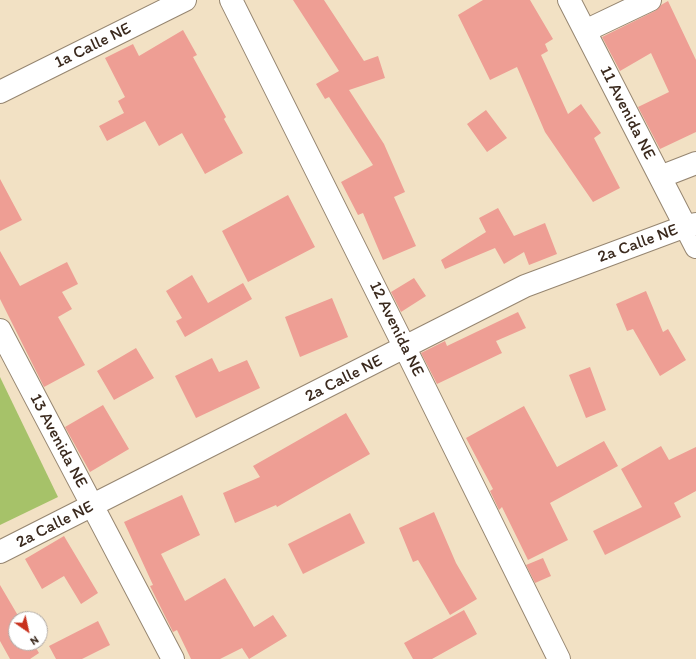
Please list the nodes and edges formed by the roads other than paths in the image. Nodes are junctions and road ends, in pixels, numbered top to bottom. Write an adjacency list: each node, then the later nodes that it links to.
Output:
1 (185, 0): 6 (street, 1a Calle NE)
2 (232, 0): 12 (street, 12 Avenida NE)
3 (569, 0): 5 (street, 11 Avenida NE)
4 (650, 0): 5 (street)
5 (585, 31): 8 (street, 11 Avenida NE)
6 (0, 92)
7 (696, 163): 8 (street)
8 (660, 177): 9 (street, 11 Avenida NE)
9 (691, 225): 10 (street, 11 Avenida NE); 12 (street, 2a Calle NE)
10 (696, 247)
11 (0, 330): 13 (street, 13 Avenida NE)
12 (405, 348): 13 (street, 2a Calle NE); 16 (street, 12 Avenida NE)
13 (92, 506): 14 (street, 2a Calle NE); 15 (street, 13 Avenida NE)
14 (0, 552)
15 (173, 659)
16 (559, 659)

